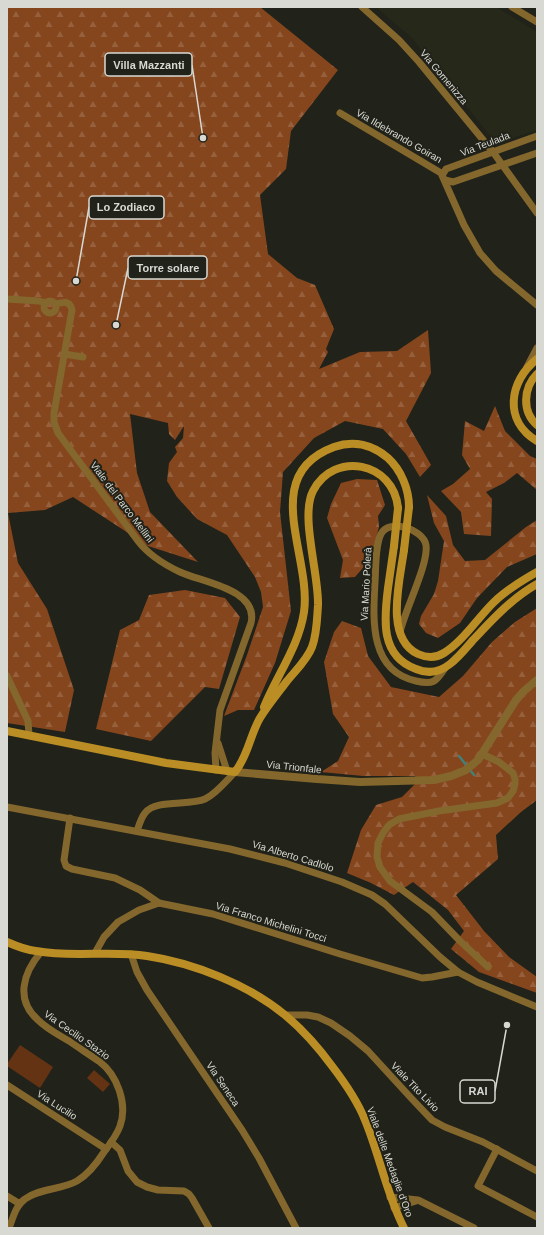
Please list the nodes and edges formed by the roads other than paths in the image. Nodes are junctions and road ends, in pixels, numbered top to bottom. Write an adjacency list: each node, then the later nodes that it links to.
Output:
1 (362, 7): 6 (street, Via Gomenizza)
2 (512, 7): 3 (street)
3 (537, 22)
4 (340, 113): 9 (street, Via Ildebrando Goiran)
5 (537, 136): 6 (street, Via Teulada)
6 (493, 152): 8 (street, Via Gomenizza); 9 (street, Via Teulada)
7 (537, 153): 8 (street)
8 (502, 166): 9 (street); 10 (street, Via Gomenizza)
9 (444, 177): 14 (street)
10 (537, 213)
11 (7, 299): 12 (street, Viale del Parco Mellini)
12 (46, 303): 13 (street, Viale del Parco Mellini); 13 (street, Viale del Parco Mellini)
13 (55, 304): 16 (street, Viale del Parco Mellini)
14 (537, 305)
15 (537, 348): 19 (street)
16 (64, 354): 17 (street); 32 (street, Viale del Parco Mellini)
17 (83, 357)
18 (537, 359): 19 (main road)
19 (526, 369): 22 (main road)
20 (537, 374): 21 (main road)
21 (537, 425)
22 (537, 441)
23 (537, 572): 25 (main road)
24 (537, 584): 26 (main road)
25 (400, 634): 26 (street, Via Mario Polerà); 29 (main road, bridge)
26 (445, 668): 29 (main road, bridge)
27 (7, 676): 31 (street)
28 (537, 680): 33 (street, Via Trionfale)
29 (261, 717): 35 (main road)
30 (7, 731): 31 (main road, Via Trionfale)
31 (30, 735): 34 (main road, Via Trionfale)
32 (217, 740): 34 (street, Viale del Parco Mellini); 35 (street, Viale del Parco Mellini)
33 (482, 754): 35 (street, Via Trionfale); 44 (street)
34 (216, 770): 35 (main road, Via Trionfale)
35 (231, 772): 38 (street)
36 (7, 807): 37 (street, Via Alberto Cadlolo)
37 (70, 818): 38 (street, Via Alberto Cadlolo); 39 (street)
38 (137, 831): 45 (street, Via Alberto Cadlolo)
39 (159, 903): 42 (street); 45 (street, Via Franco Michelini Tocci)
40 (7, 942): 41 (main road, Viale delle Medaglie d'Oro)
41 (41, 952): 42 (main road, Viale delle Medaglie d'Oro); 49 (street, Via Cecilio Stazio)
42 (94, 953): 43 (main road, Viale delle Medaglie d'Oro)
43 (131, 954): 47 (main road, Viale delle Medaglie d'Oro); 61 (street, Via Seneca)
44 (488, 967)
45 (458, 972): 46 (street, Via Alberto Cadlolo)
46 (537, 1007)
47 (285, 1015): 51 (street, Viale Tito Livio); 54 (main road, Viale delle Medaglie d'Oro)
48 (7, 1085): 50 (street, Via Lucilio)
49 (112, 1140): 50 (street, Via Cecilio Stazio); 60 (street)
50 (106, 1149): 56 (street, Via Cecilio Stazio)
51 (497, 1149): 52 (street, Viale Tito Livio); 58 (street)
52 (537, 1171)
53 (7, 1196): 56 (street)
54 (390, 1196): 55 (street); 57 (main road, Viale delle Medaglie d'Oro)
55 (418, 1200): 57 (street); 63 (street)
56 (20, 1204): 59 (street)
57 (394, 1208): 62 (main road, Viale delle Medaglie d'Oro)
58 (537, 1217)
59 (9, 1228)
60 (208, 1228)
61 (296, 1228)
62 (404, 1228)
63 (474, 1228)

